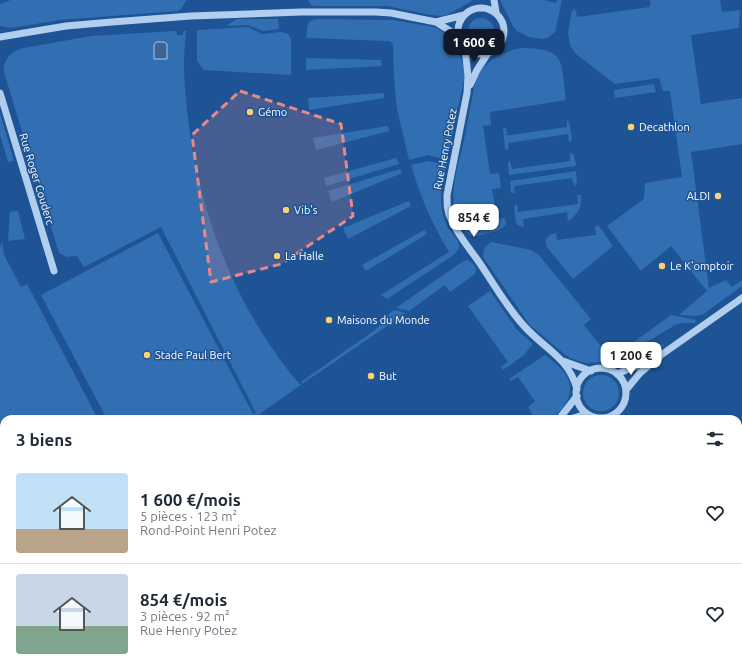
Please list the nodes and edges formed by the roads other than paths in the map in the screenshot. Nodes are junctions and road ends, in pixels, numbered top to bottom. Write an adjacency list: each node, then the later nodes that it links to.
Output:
1 (479, 0): 3 (street)
2 (494, 0): 4 (street)
3 (473, 9): 4 (street); 5 (street)
4 (496, 12): 10 (street)
5 (464, 15): 6 (street); 8 (street)
6 (436, 22): 7 (street); 8 (street)
7 (0, 36)
8 (458, 36): 9 (street)
9 (465, 48): 10 (street); 12 (street)
10 (488, 53): 12 (street)
11 (0, 93): 13 (street, Rue Roger Couderc)
12 (467, 93): 16 (street, Rue Henry Potez)
13 (54, 270)
14 (742, 298): 15 (street)
15 (661, 355): 18 (street); 19 (street)
16 (562, 360): 17 (street, Rue Henry Potez); 20 (street, Rue Henry Potez)
17 (590, 371): 18 (street); 20 (street)
18 (617, 374): 19 (street)
19 (626, 390): 21 (street)
20 (577, 393): 22 (street); 23 (street)
21 (618, 411): 24 (street); 25 (street)
22 (562, 415)
23 (589, 415)
24 (612, 415)
25 (620, 415)

